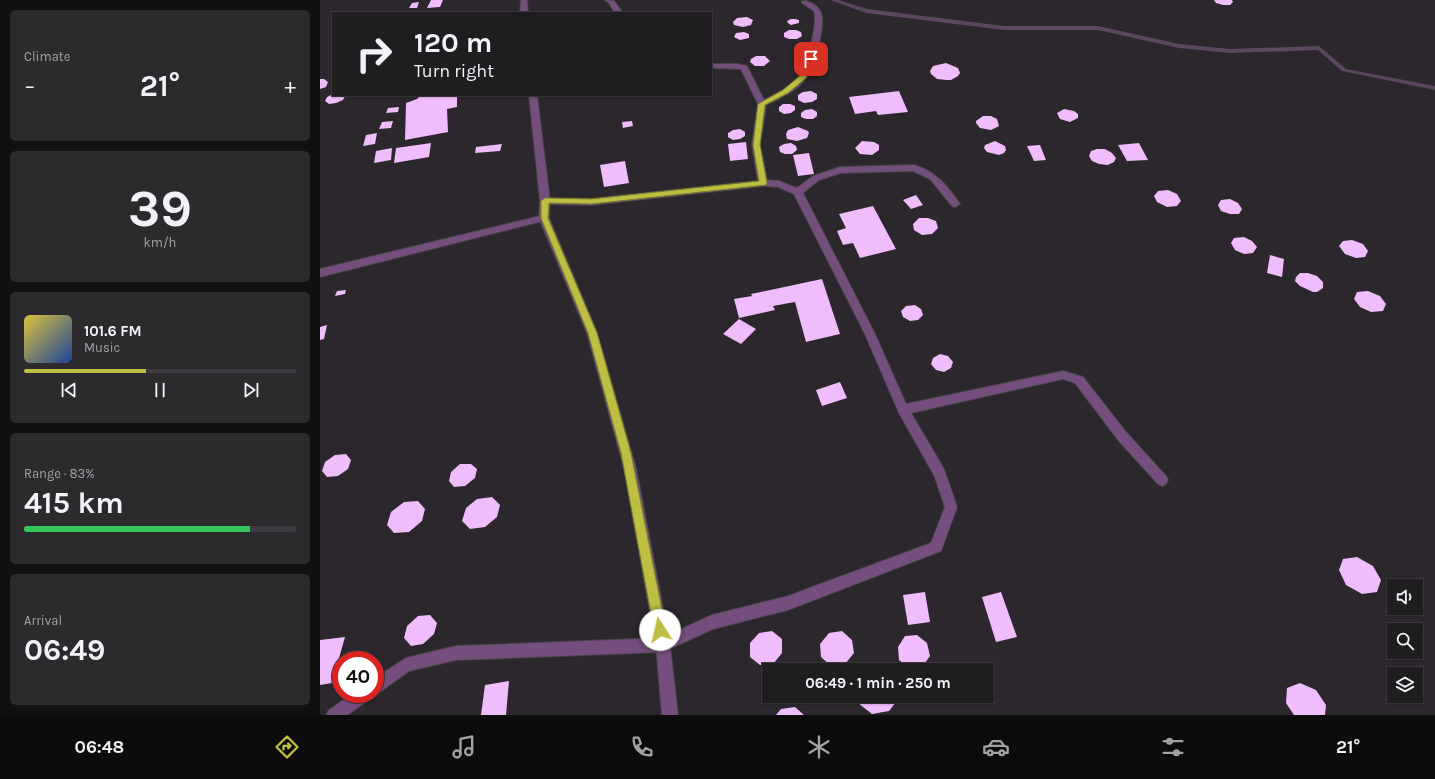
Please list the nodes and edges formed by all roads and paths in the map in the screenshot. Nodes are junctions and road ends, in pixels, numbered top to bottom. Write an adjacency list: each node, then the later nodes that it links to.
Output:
1 (524, 0): 4 (street)
2 (608, 0): 5 (street)
3 (804, 2): 8 (street)
4 (524, 12)
5 (618, 12)
6 (712, 66): 8 (street)
7 (533, 96): 11 (street)
8 (762, 104): 9 (street)
9 (763, 183): 10 (street); 11 (street)
10 (798, 192): 12 (street); 15 (street)
11 (545, 201): 13 (street)
12 (956, 204)
13 (544, 218): 14 (street); 17 (street)
14 (320, 273)
15 (903, 410): 16 (street); 17 (street)
16 (1162, 480)
17 (663, 644): 18 (street); 21 (street)
18 (384, 681)
19 (353, 703): 20 (street)
20 (338, 714)
21 (670, 715)

